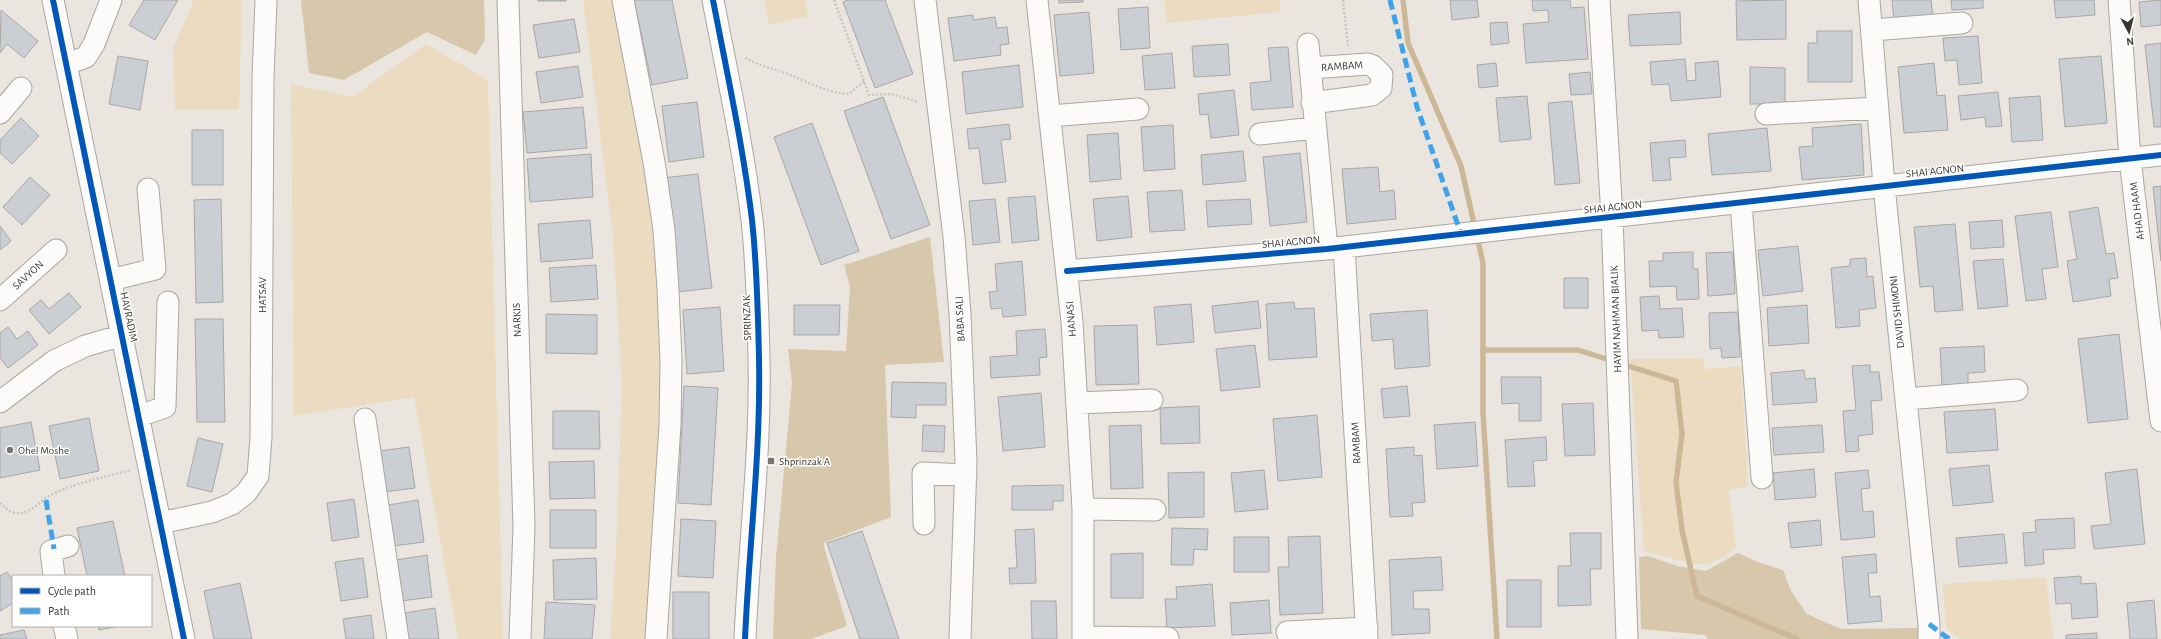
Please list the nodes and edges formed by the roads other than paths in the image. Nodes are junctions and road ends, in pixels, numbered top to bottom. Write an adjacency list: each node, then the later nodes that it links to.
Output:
1 (53, 0): 15 (street, HAVRADIM)
2 (111, 0): 15 (street)
3 (266, 0): 51 (street, HATSAV)
4 (508, 0): 64 (street, NARKIS)
5 (623, 0): 65 (street)
6 (713, 0): 66 (street, SPRINZAK)
7 (925, 0): 47 (street, BABA SALI)
8 (1037, 0): 23 (street, HANASI)
9 (1599, 0): 31 (street, HAYIM NAHMAN BIALIK)
10 (1869, 0): 13 (street, DAVID SHIMONI)
11 (2119, 0): 27 (street, AHAD HAAM)
12 (1962, 23): 13 (street)
13 (1872, 30): 19 (street, DAVID SHIMONI)
14 (1308, 44): 16 (street, RAMBAM)
15 (67, 64): 35 (street, HAVRADIM)
16 (1310, 68): 18 (street, RAMBAM); 18 (street, RAMBAM)
17 (21, 88): 21 (street)
18 (1312, 103): 24 (street, RAMBAM)
19 (1878, 108): 22 (street); 28 (street, DAVID SHIMONI)
20 (1138, 109): 23 (street)
21 (0, 113)
22 (1766, 114)
23 (1050, 116): 34 (street, HANASI)
24 (1314, 128): 25 (street); 32 (street, RAMBAM)
25 (1260, 134)
26 (2161, 155): 27 (street, SHAI AGNON)
27 (2130, 159): 28 (street, SHAI AGNON); 46 (street, AHAD HAAM)
28 (1884, 186): 30 (street, SHAI AGNON); 40 (street, DAVID SHIMONI)
29 (148, 189): 35 (street)
30 (1741, 203): 31 (street, SHAI AGNON); 48 (street)
31 (1612, 217): 32 (street, SHAI AGNON); 68 (street, HAYIM NAHMAN BIALIK)
32 (1335, 248): 34 (street, SHAI AGNON); 58 (street, RAMBAM)
33 (56, 250): 36 (street, SAVYON)
34 (1067, 271): 43 (street, HANASI)
35 (111, 280): 38 (street, HAVRADIM)
36 (0, 300)
37 (168, 302): 44 (street)
38 (123, 335): 42 (street); 44 (street, HAVRADIM)
39 (2017, 390): 40 (street)
40 (1906, 399): 57 (street, DAVID SHIMONI)
41 (1152, 400): 43 (street)
42 (0, 402)
43 (1077, 403): 49 (street, HANASI)
44 (139, 416): 51 (street, HAVRADIM)
45 (365, 419): 63 (street)
46 (2161, 422)
47 (966, 474): 52 (street); 67 (street, BABA SALI)
48 (1762, 478)
49 (1083, 509): 50 (street); 59 (street, HANASI)
50 (1155, 510)
51 (160, 523): 62 (street, HAVRADIM)
52 (924, 524)
53 (68, 546): 54 (street)
54 (54, 575)
55 (64, 627): 61 (street)
56 (1287, 632): 58 (street)
57 (1929, 632)
58 (1367, 634)
59 (1083, 638): 60 (street)
60 (1168, 638)
61 (67, 639)
62 (184, 639)
63 (398, 639)
64 (520, 639)
65 (656, 639)
66 (745, 639)
67 (960, 639)
68 (1627, 639)

